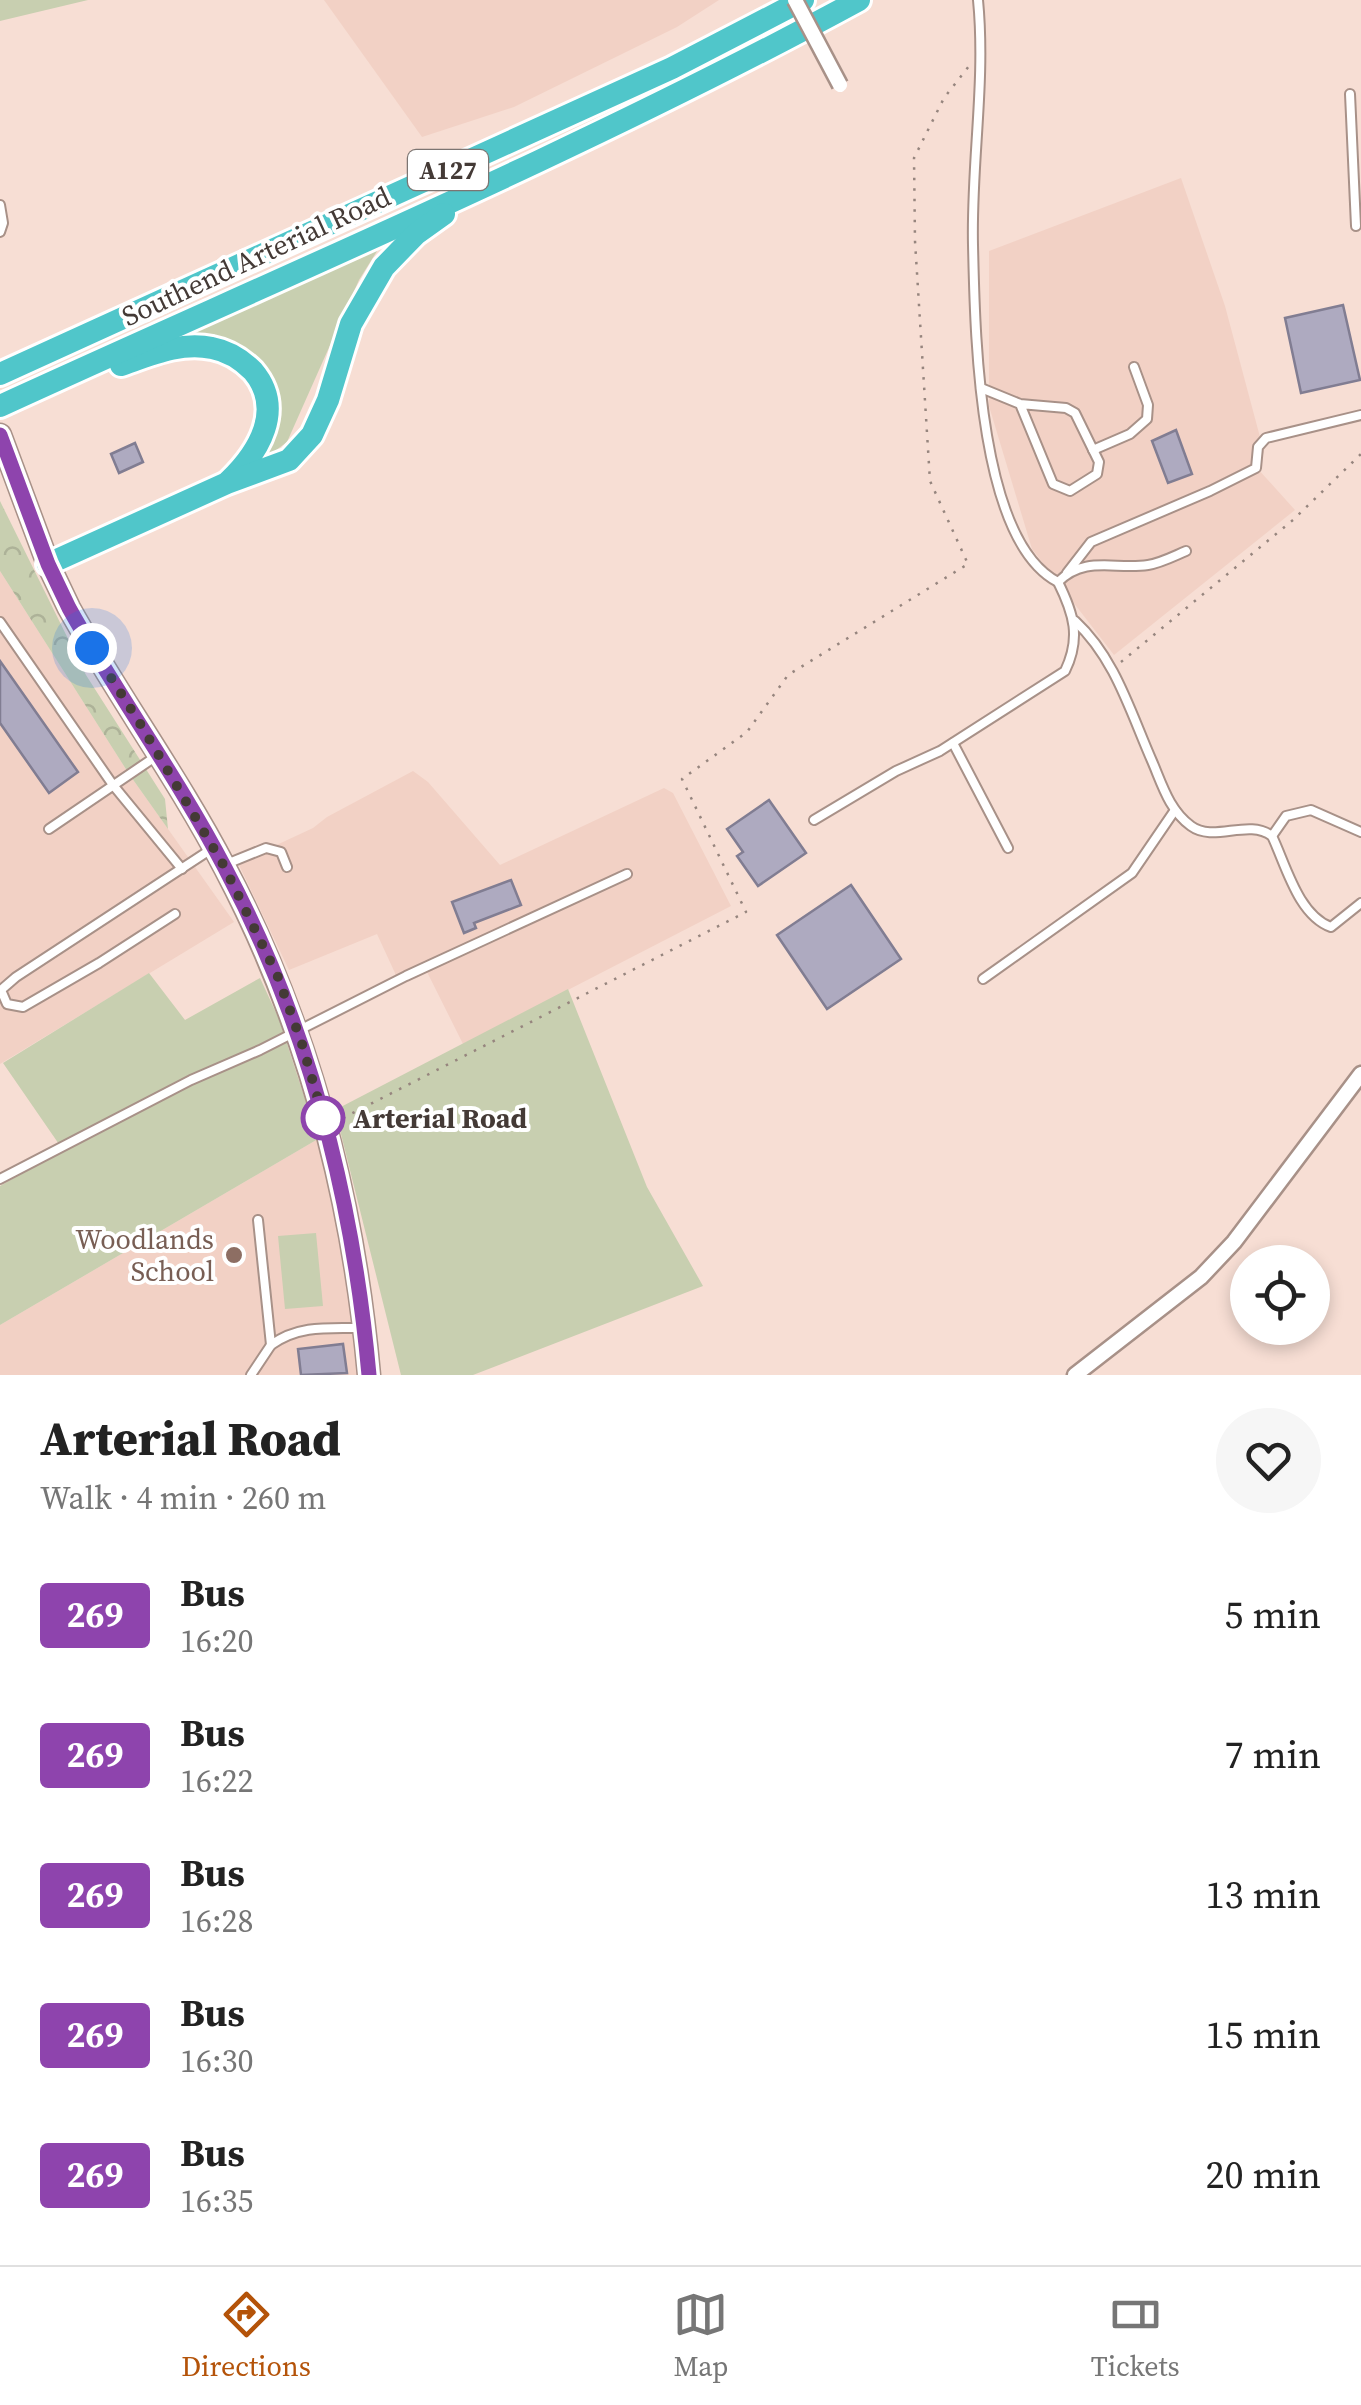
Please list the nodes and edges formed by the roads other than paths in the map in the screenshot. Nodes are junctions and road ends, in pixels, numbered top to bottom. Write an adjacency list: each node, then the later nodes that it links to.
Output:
1 (794, 0): 5 (street, bridge)
2 (802, 0): 12 (highway, Southend Arterial Road / A127)
3 (859, 0): 7 (highway, Southend Arterial Road / A127)
4 (978, 0): 13 (lane)
5 (840, 85)
6 (1350, 94): 9 (lane)
7 (531, 163): 15 (highway, Southend Arterial Road / A127); 20 (highway)
8 (0, 205): 10 (lane)
9 (1356, 226)
10 (0, 232)
11 (1134, 367): 19 (lane)
12 (0, 372)
13 (981, 388): 14 (lane); 24 (lane)
14 (1020, 404): 19 (lane); 19 (lane)
15 (0, 406)
16 (0, 414): 20 (highway)
17 (1361, 415): 23 (lane)
18 (0, 435): 22 (main road)
19 (1093, 450)
20 (227, 484): 22 (highway)
21 (1186, 551): 23 (lane)
22 (48, 564): 28 (main road)
23 (1066, 574): 24 (lane)
24 (1058, 582): 25 (lane)
25 (1074, 621): 27 (lane); 30 (lane)
26 (0, 622): 29 (lane)
27 (953, 743): 31 (lane); 35 (lane)
28 (158, 755): 29 (lane); 36 (main road)
29 (114, 785): 32 (lane); 38 (lane)
30 (1175, 810): 34 (lane); 42 (lane)
31 (814, 820)
32 (50, 828)
33 (1361, 832): 34 (lane)
34 (1272, 836): 40 (lane)
35 (1008, 848)
36 (218, 857): 37 (lane); 38 (lane); 43 (main road)
37 (287, 868)
38 (182, 869): 41 (lane)
39 (627, 874): 43 (lane)
40 (1361, 902)
41 (174, 914)
42 (983, 978)
43 (298, 1031): 45 (lane); 47 (main road)
44 (1361, 1074): 51 (street)
45 (0, 1179)
46 (258, 1220): 48 (lane)
47 (365, 1328): 48 (lane); 50 (main road)
48 (270, 1345): 49 (lane)
49 (251, 1375)
50 (369, 1375)
51 (1075, 1375)

